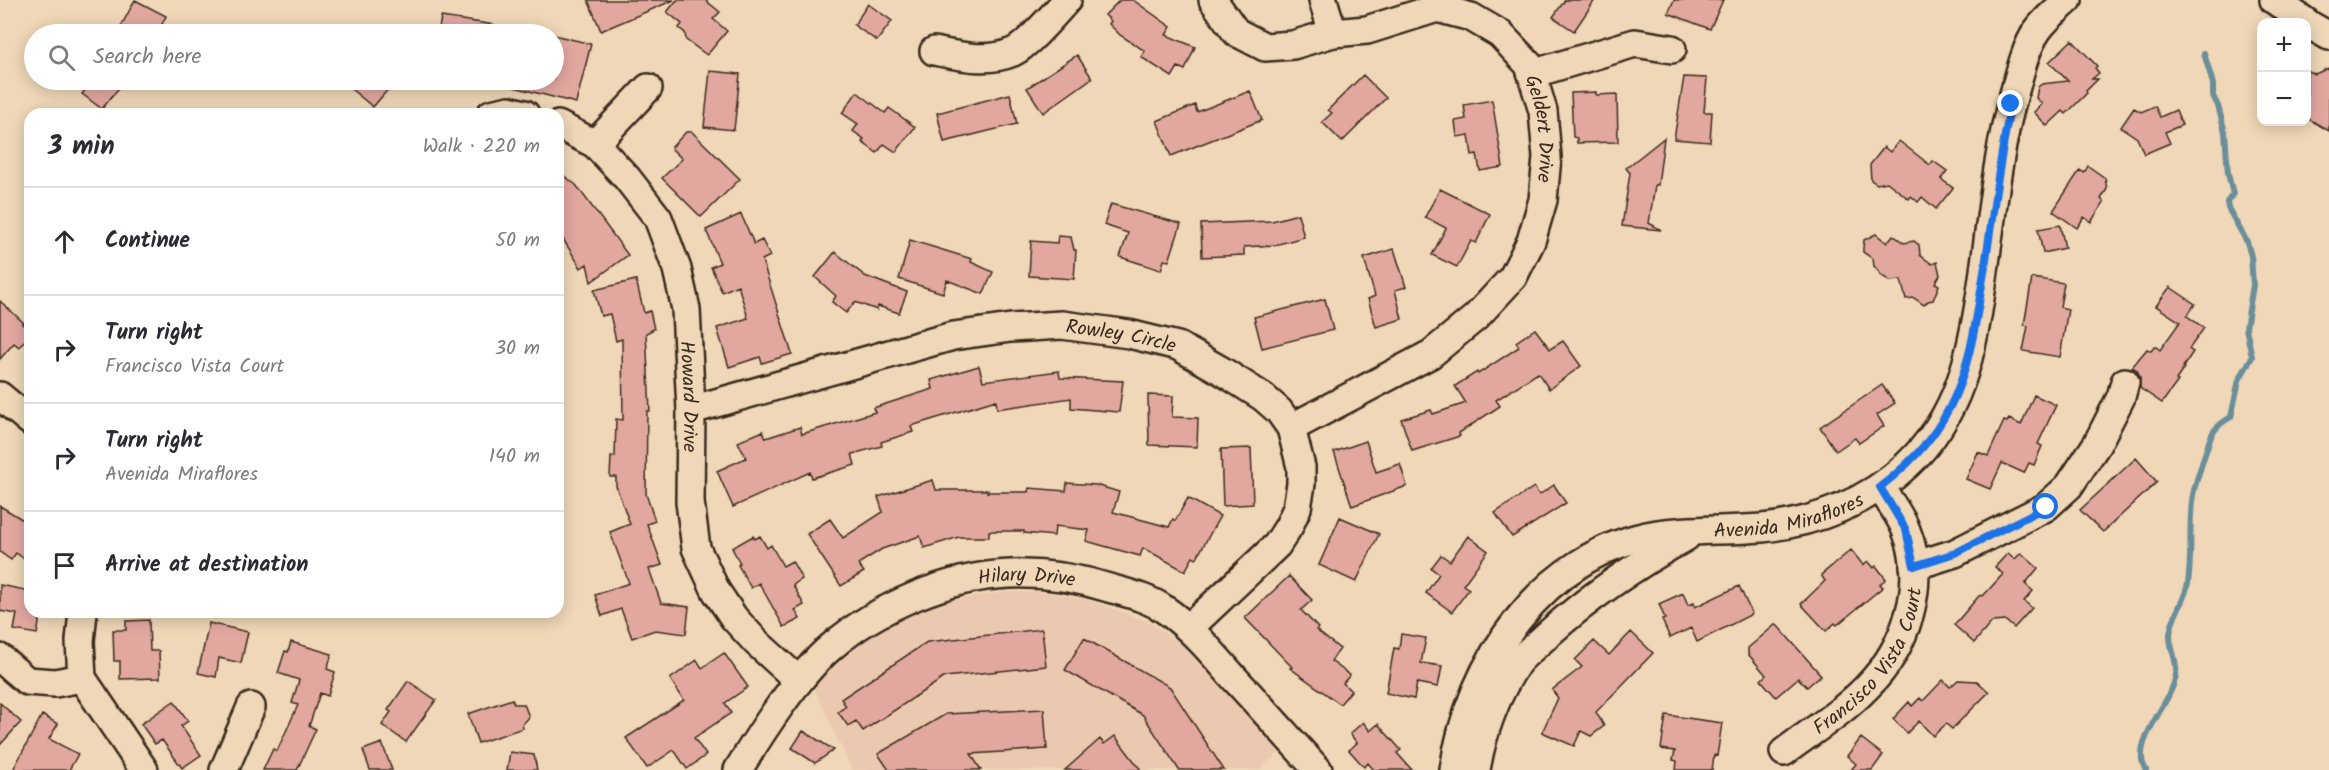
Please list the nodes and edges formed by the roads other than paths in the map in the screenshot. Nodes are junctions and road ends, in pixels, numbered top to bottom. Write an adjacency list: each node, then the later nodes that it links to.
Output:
1 (1067, 0): 11 (street)
2 (1213, 0): 8 (street, Geldert Drive)
3 (1323, 0): 8 (street)
4 (2068, 0): 21 (street, Avenida Miraflores)
5 (2274, 0): 6 (street)
6 (2299, 18)
7 (2311, 26): 9 (street)
8 (1333, 33): 12 (street, Geldert Drive)
9 (2329, 36)
10 (1672, 49): 12 (street)
11 (934, 51)
12 (1532, 74): 20 (street, Geldert Drive)
13 (648, 88): 15 (street)
14 (564, 128): 15 (street, Howard Drive)
15 (595, 144): 18 (street, Howard Drive)
16 (2125, 382): 23 (street)
17 (0, 396): 19 (street)
18 (691, 410): 20 (street, Rowley Circle); 28 (street, Howard Drive)
19 (24, 416)
20 (1291, 428): 25 (street, Rowley Circle)
21 (1880, 487): 22 (street, Avenida Miraflores); 23 (street, Francisco Vista Court)
22 (1695, 532): 35 (street, Avenida Miraflores); 36 (street, Avenida Miraflores)
23 (1914, 566): 30 (street, Francisco Vista Court)
24 (82, 618): 27 (street)
25 (1189, 627): 28 (street, Hilary Drive); 34 (street, Hilary Drive)
26 (0, 658): 27 (street)
27 (82, 678): 31 (street)
28 (799, 681): 33 (street, Hilary Drive)
29 (251, 707): 32 (street)
30 (1784, 752)
31 (144, 770)
32 (224, 770)
33 (738, 770)
34 (1318, 770)
35 (1454, 770)
36 (1476, 770)

